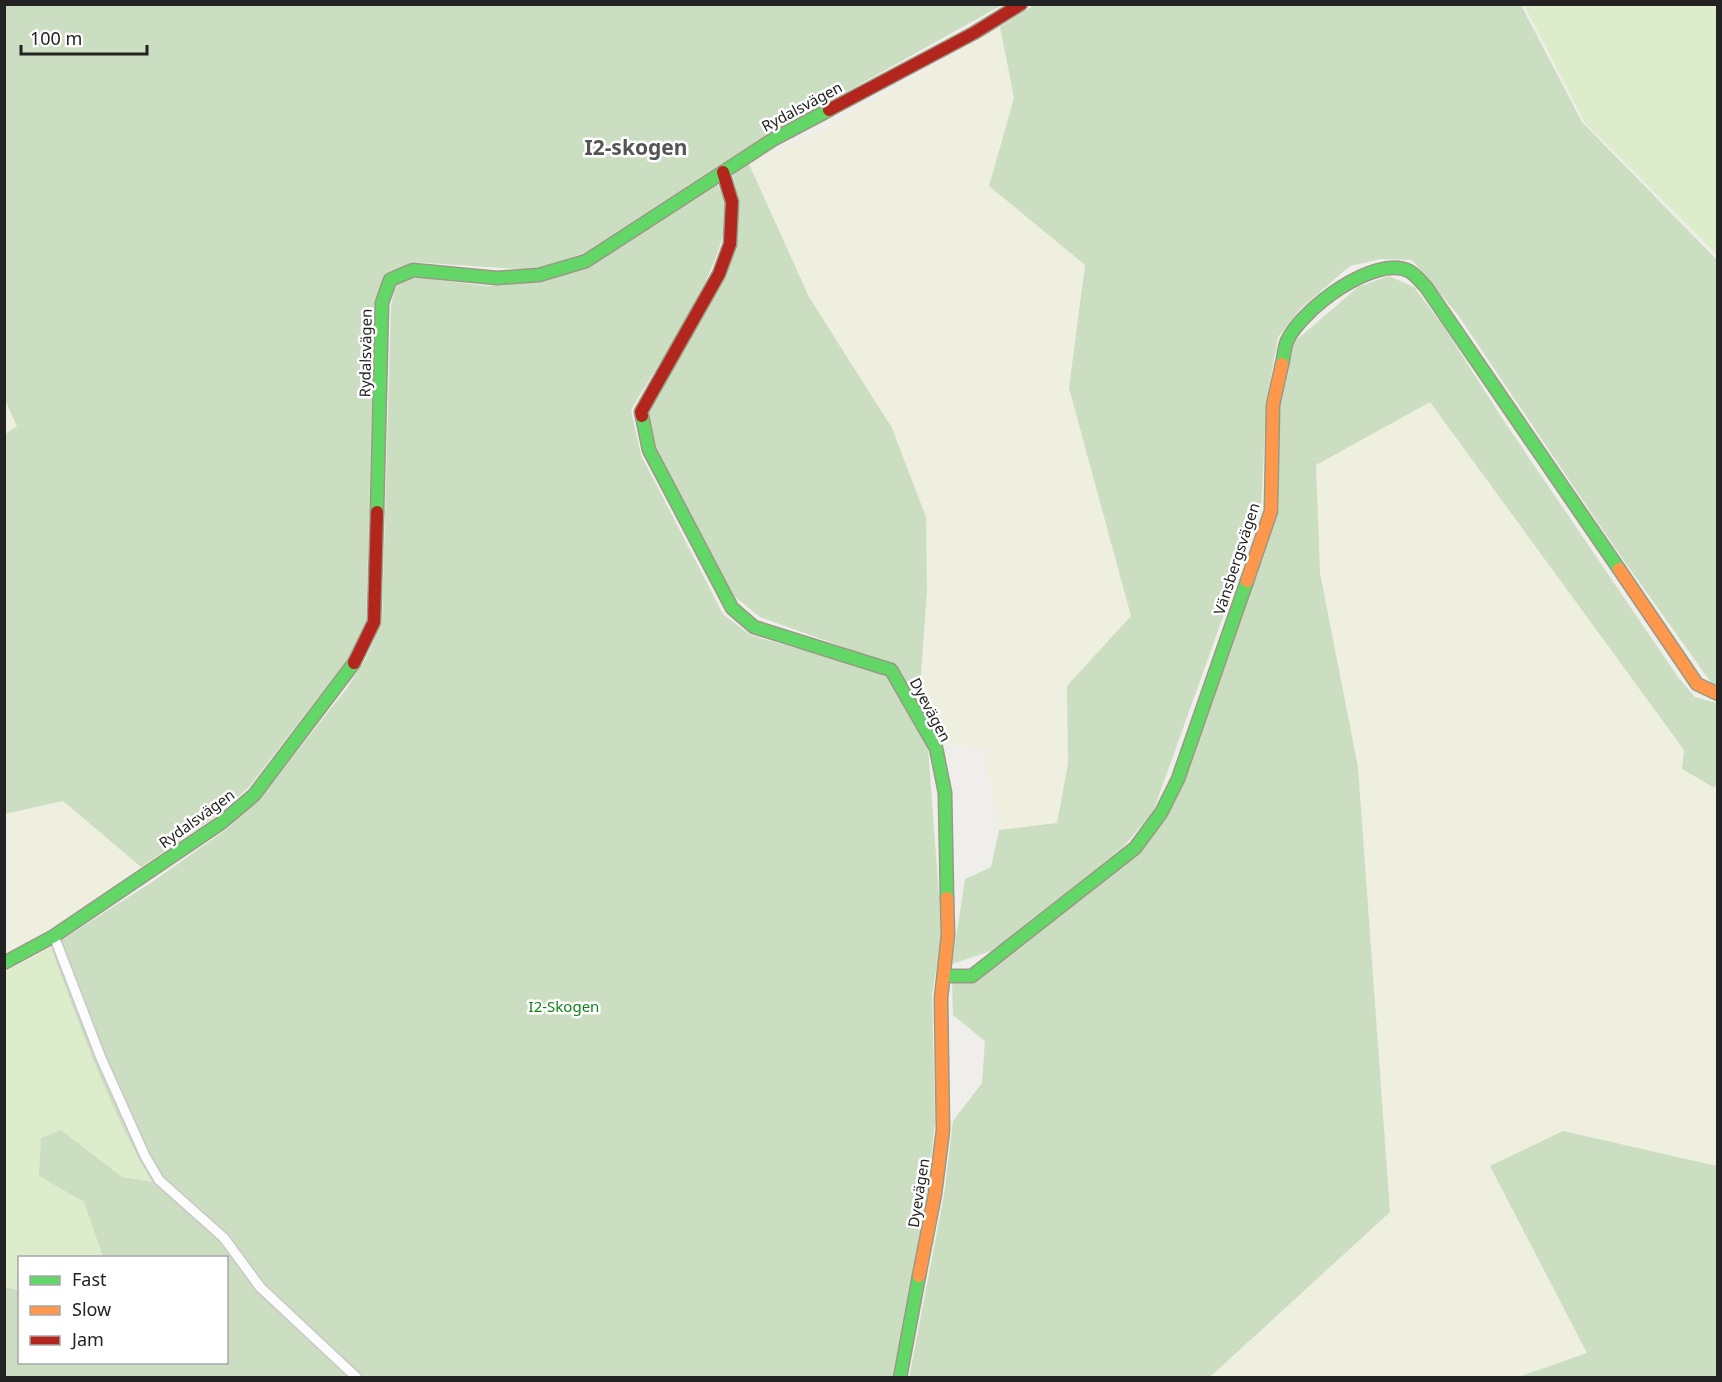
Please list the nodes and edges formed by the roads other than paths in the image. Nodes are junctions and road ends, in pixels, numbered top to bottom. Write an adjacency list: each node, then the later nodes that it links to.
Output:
1 (1021, 4): 2 (street, Rydalsvägen)
2 (723, 172): 4 (street, Rydalsvägen); 6 (street, Dyevägen)
3 (1718, 694): 6 (street, Vänsbergsvägen)
4 (54, 936): 5 (street, Rydalsvägen); 7 (street)
5 (4, 963)
6 (944, 976): 8 (street, Dyevägen)
7 (357, 1377)
8 (900, 1377)

